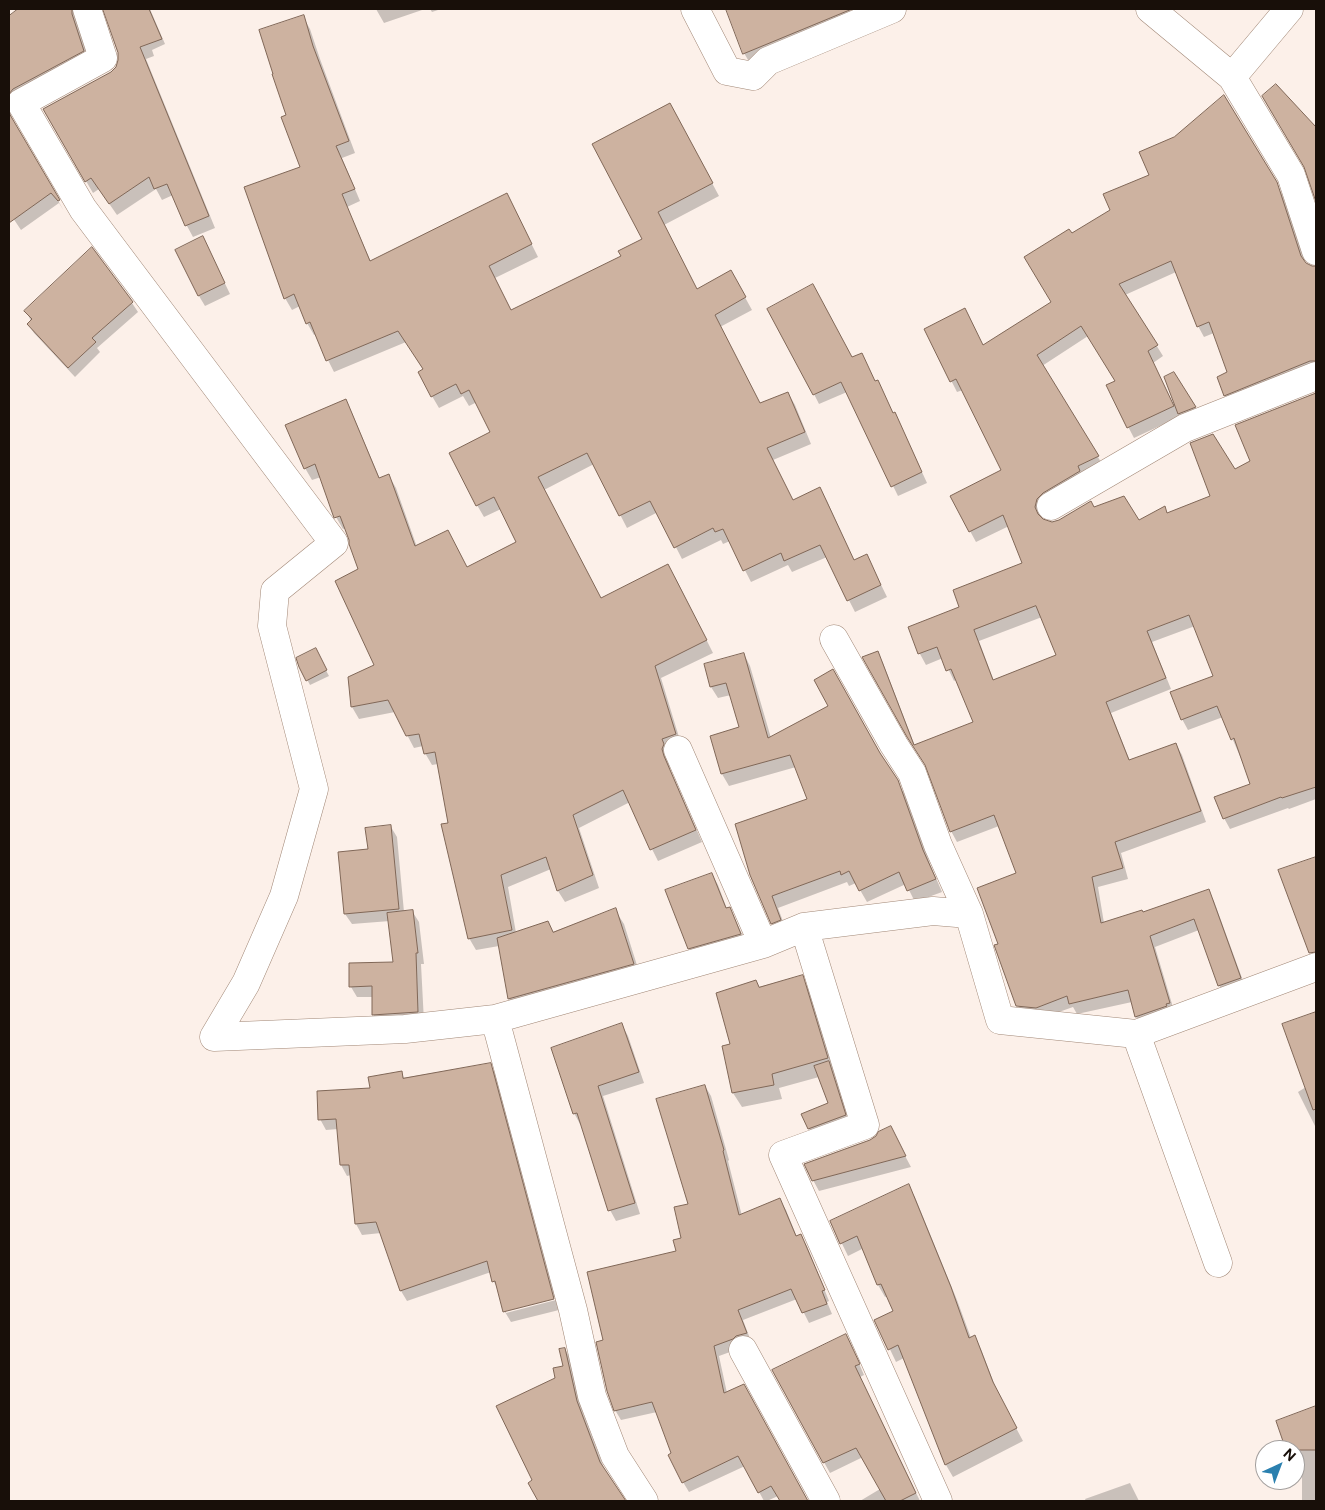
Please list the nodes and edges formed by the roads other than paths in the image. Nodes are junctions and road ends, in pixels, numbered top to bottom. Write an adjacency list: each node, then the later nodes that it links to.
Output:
1 (87, 9): 16 (street)
2 (694, 9): 3 (street)
3 (892, 9)
4 (1150, 9): 6 (street)
5 (1289, 9): 6 (street)
6 (1232, 77): 7 (street)
7 (1316, 251)
8 (1316, 376): 9 (street)
9 (1051, 506)
10 (834, 639): 12 (street)
11 (678, 750): 14 (street)
12 (969, 914): 13 (street); 17 (street)
13 (804, 927): 14 (street); 22 (street)
14 (763, 944): 16 (street)
15 (1316, 967): 17 (street)
16 (495, 1019): 20 (street)
17 (1136, 1034): 18 (street)
18 (1218, 1263)
19 (743, 1350): 21 (street)
20 (644, 1501)
21 (826, 1501)
22 (938, 1501)

